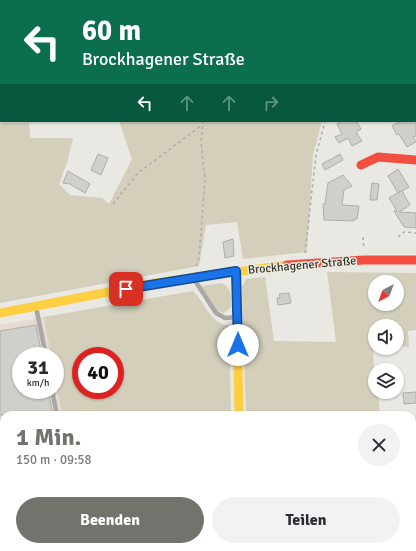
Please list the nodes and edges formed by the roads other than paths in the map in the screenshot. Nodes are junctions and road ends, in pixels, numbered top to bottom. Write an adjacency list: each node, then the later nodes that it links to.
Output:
1 (416, 160): 2 (main road)
2 (361, 164)
3 (416, 260): 4 (main road, Brockhagener Straße)
4 (236, 271): 5 (main road, Brockhagener Straße); 8 (main road)
5 (193, 275): 6 (main road, Brockhagener Straße); 8 (lane)
6 (36, 306): 7 (main road, Brockhagener Straße); 9 (lane)
7 (0, 313)
8 (238, 317): 12 (main road)
9 (44, 347)
10 (54, 399): 11 (lane)
11 (56, 411)
12 (239, 411)

